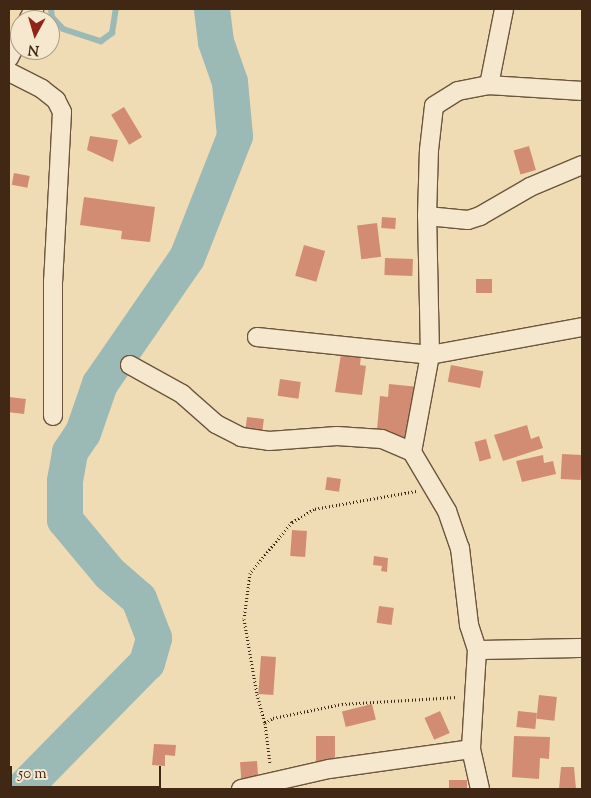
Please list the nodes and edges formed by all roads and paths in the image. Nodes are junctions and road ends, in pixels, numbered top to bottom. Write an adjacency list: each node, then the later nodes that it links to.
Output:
1 (504, 9): 3 (street)
2 (9, 72): 11 (street)
3 (489, 85): 4 (street); 6 (street)
4 (582, 91)
5 (582, 165): 6 (street)
6 (427, 216): 9 (street)
7 (582, 327): 9 (street)
8 (257, 338): 9 (street)
9 (430, 355): 12 (street)
10 (130, 365): 12 (street)
11 (53, 416)
12 (412, 452): 13 (street)
13 (430, 486): 15 (street); 17 (path)
14 (582, 648): 15 (street)
15 (477, 650): 16 (street)
16 (472, 697): 17 (path); 18 (street)
17 (265, 724): 19 (path)
18 (471, 748): 19 (street); 21 (street)
19 (273, 781): 20 (street)
20 (241, 789)
21 (480, 789)

